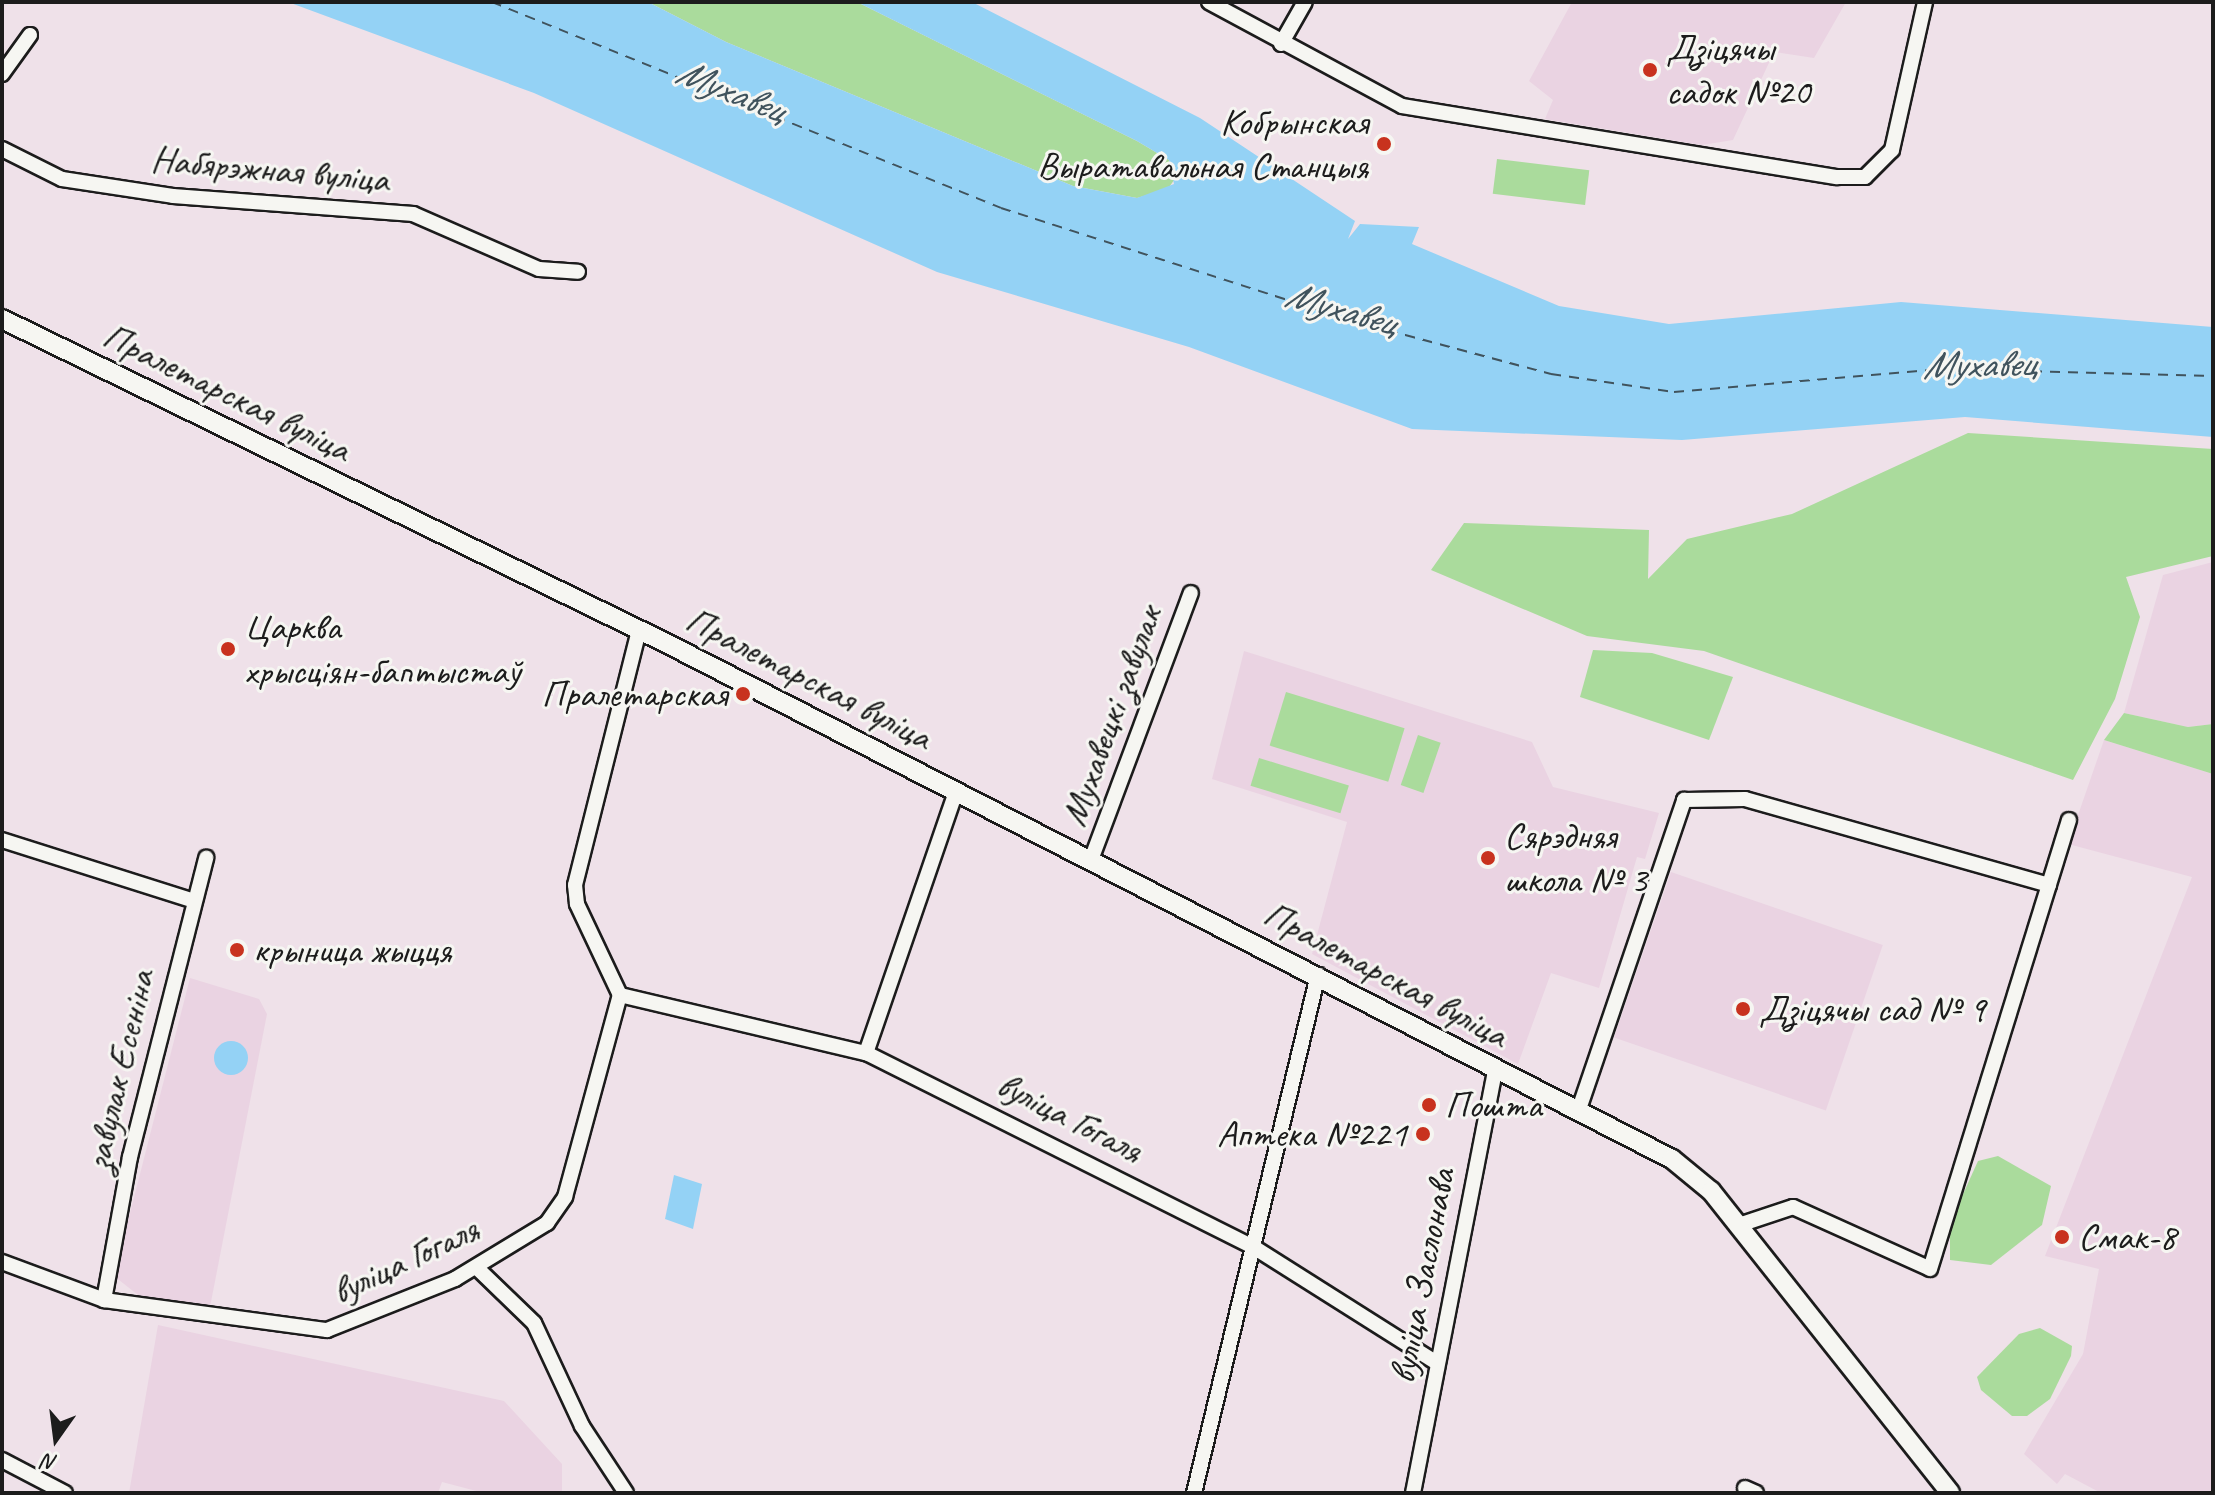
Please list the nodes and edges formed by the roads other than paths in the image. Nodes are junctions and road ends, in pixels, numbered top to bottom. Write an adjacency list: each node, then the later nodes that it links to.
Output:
1 (1209, 2): 5 (street)
2 (1305, 2): 5 (street)
3 (1925, 2): 5 (street)
4 (30, 35): 6 (street)
5 (1281, 44)
6 (2, 74)
7 (2, 149): 8 (street, Набярэжная вуліца)
8 (578, 272)
9 (2, 319): 11 (main road, Пралетарская вуліца)
10 (1191, 593): 16 (street, Мухавецкі завулак)
11 (639, 630): 12 (main road, Пралетарская вуліца); 20 (street)
12 (956, 791): 16 (main road, Пралетарская вуліца); 21 (street)
13 (2069, 820): 17 (street)
14 (2, 840): 18 (street)
15 (206, 858): 18 (street, завулак Есеніна)
16 (1091, 860): 19 (main road, Пралетарская вуліца)
17 (2049, 885): 23 (street); 24 (street)
18 (194, 901): 28 (street, завулак Есеніна)
19 (1318, 975): 22 (main road, Пралетарская вуліца); 25 (street)
20 (620, 995): 21 (street, вуліца Гогаля); 27 (street, вуліца Гогаля)
21 (866, 1053): 25 (street, вуліца Гогаля)
22 (1495, 1071): 23 (main road, Пралетарская вуліца); 29 (street, вуліца Заслонава)
23 (1578, 1112): 24 (main road, Пралетарская вуліца)
24 (1739, 1225): 35 (main road, Пралетарская вуліца)
25 (1255, 1248): 29 (street, вуліца Гогаля); 33 (street)
26 (2, 1262): 28 (street, вуліца Гогаля)
27 (477, 1268): 28 (street, вуліца Гогаля); 32 (street)
28 (104, 1300)
29 (1437, 1363): 34 (street, вуліца Заслонава)
30 (2, 1460): 31 (street)
31 (65, 1493)
32 (626, 1493)
33 (1194, 1493)
34 (1413, 1493)
35 (1950, 1493)

